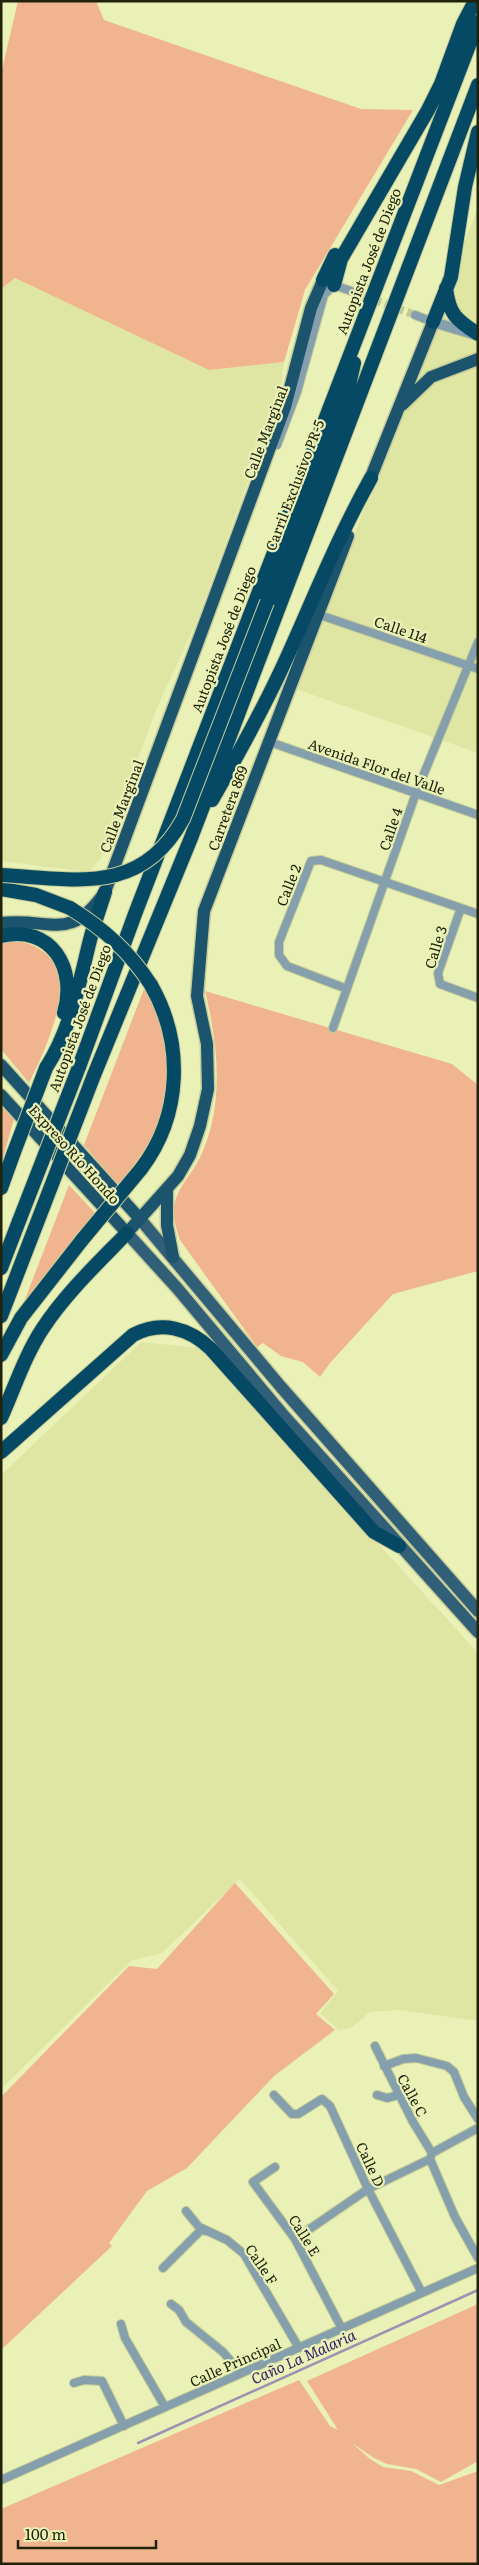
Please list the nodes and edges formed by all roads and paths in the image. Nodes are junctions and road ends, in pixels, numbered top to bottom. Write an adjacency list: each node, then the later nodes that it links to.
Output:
1 (476, 1): 5 (highway)
2 (478, 22): 8 (highway, Autopista José de Diego)
3 (478, 85): 10 (highway)
4 (478, 132): 6 (highway)
5 (329, 282): 7 (street); 28 (highway, Calle Marginal)
6 (446, 288): 11 (highway); 12 (highway)
7 (351, 291)
8 (366, 312): 14 (highway); 44 (highway, Autopista José de Diego, bridge)
9 (415, 315): 11 (street)
10 (387, 318): 14 (highway); 24 (highway)
11 (433, 322): 12 (street); 15 (highway, Carretera 869)
12 (478, 335)
13 (478, 358): 15 (highway)
14 (348, 390): 25 (highway, Carril Exclusivo PR-5, bridge)
15 (399, 408): 16 (highway, Carretera 869)
16 (370, 478): 17 (highway, Carretera 869); 24 (highway)
17 (317, 614): 19 (street, Calle 114); 21 (highway, Carretera 869)
18 (478, 642): 19 (street, Calle 4)
19 (467, 665): 20 (street, Calle 114); 22 (street, Calle 4)
20 (478, 669)
21 (268, 741): 22 (street, Avenida Flor del Valle); 40 (highway, Carretera 869)
22 (416, 793): 23 (street, Avenida Flor del Valle); 26 (street, Calle 4)
23 (478, 815)
24 (190, 838): 45 (highway, bridge)
25 (1, 876)
26 (385, 882): 29 (street, Calle 2); 33 (street, Calle 4); 33 (street, Calle 2)
27 (1, 889): 46 (highway, bridge)
28 (105, 892): 31 (highway, Calle Marginal); 37 (highway)
29 (461, 908): 30 (street, Calle 2); 34 (street, Calle 3)
30 (478, 914)
31 (1, 924)
32 (1, 936): 37 (highway)
33 (347, 989): 35 (street, Calle 4)
34 (478, 998)
35 (333, 1028)
36 (1, 1065): 41 (highway, Expreso Río Hondo)
37 (46, 1068): 39 (highway, bridge)
38 (1, 1095): 42 (highway, Expreso Río Hondo)
39 (1, 1188)
40 (166, 1189): 41 (highway, Carretera 869); 43 (highway)
41 (140, 1219): 42 (highway, Carretera 869); 43 (main road)
42 (127, 1233): 47 (highway); 48 (main road)
43 (173, 1257): 50 (main road)
44 (1, 1268)
45 (1, 1316)
46 (1, 1355)
47 (1, 1418)
48 (303, 1437): 50 (main road); 51 (main road)
49 (1, 1452): 51 (highway)
50 (379, 1500): 52 (main road)
51 (399, 1546): 53 (main road)
52 (478, 1611)
53 (478, 1632)
54 (375, 2046): 55 (street, Calle C)
55 (384, 2066): 58 (street, Calle C); 59 (street)
56 (377, 2094): 58 (street)
57 (274, 2095): 63 (street, Calle D)
58 (399, 2095): 61 (street, Calle C)
59 (478, 2119)
60 (478, 2128): 61 (street)
61 (431, 2156): 63 (street); 67 (street, Calle C)
62 (275, 2167): 66 (street, Calle E)
63 (368, 2189): 66 (street); 70 (street, Calle D)
64 (186, 2211): 65 (street, Calle F)
65 (208, 2232): 68 (street); 74 (street, Calle F)
66 (295, 2238): 73 (street, Calle E)
67 (478, 2258)
68 (163, 2268)
69 (478, 2268): 70 (street, Calle Principal)
70 (422, 2293): 73 (street, Calle Principal)
71 (171, 2304): 75 (street)
72 (121, 2324): 77 (street)
73 (342, 2329): 74 (street, Calle Principal)
74 (299, 2348): 75 (street, Calle Principal)
75 (241, 2373): 77 (street, Calle Principal)
76 (74, 2383): 78 (street)
77 (165, 2407): 78 (street, Calle Principal)
78 (124, 2426): 79 (street, Calle Principal)
79 (1, 2480)

